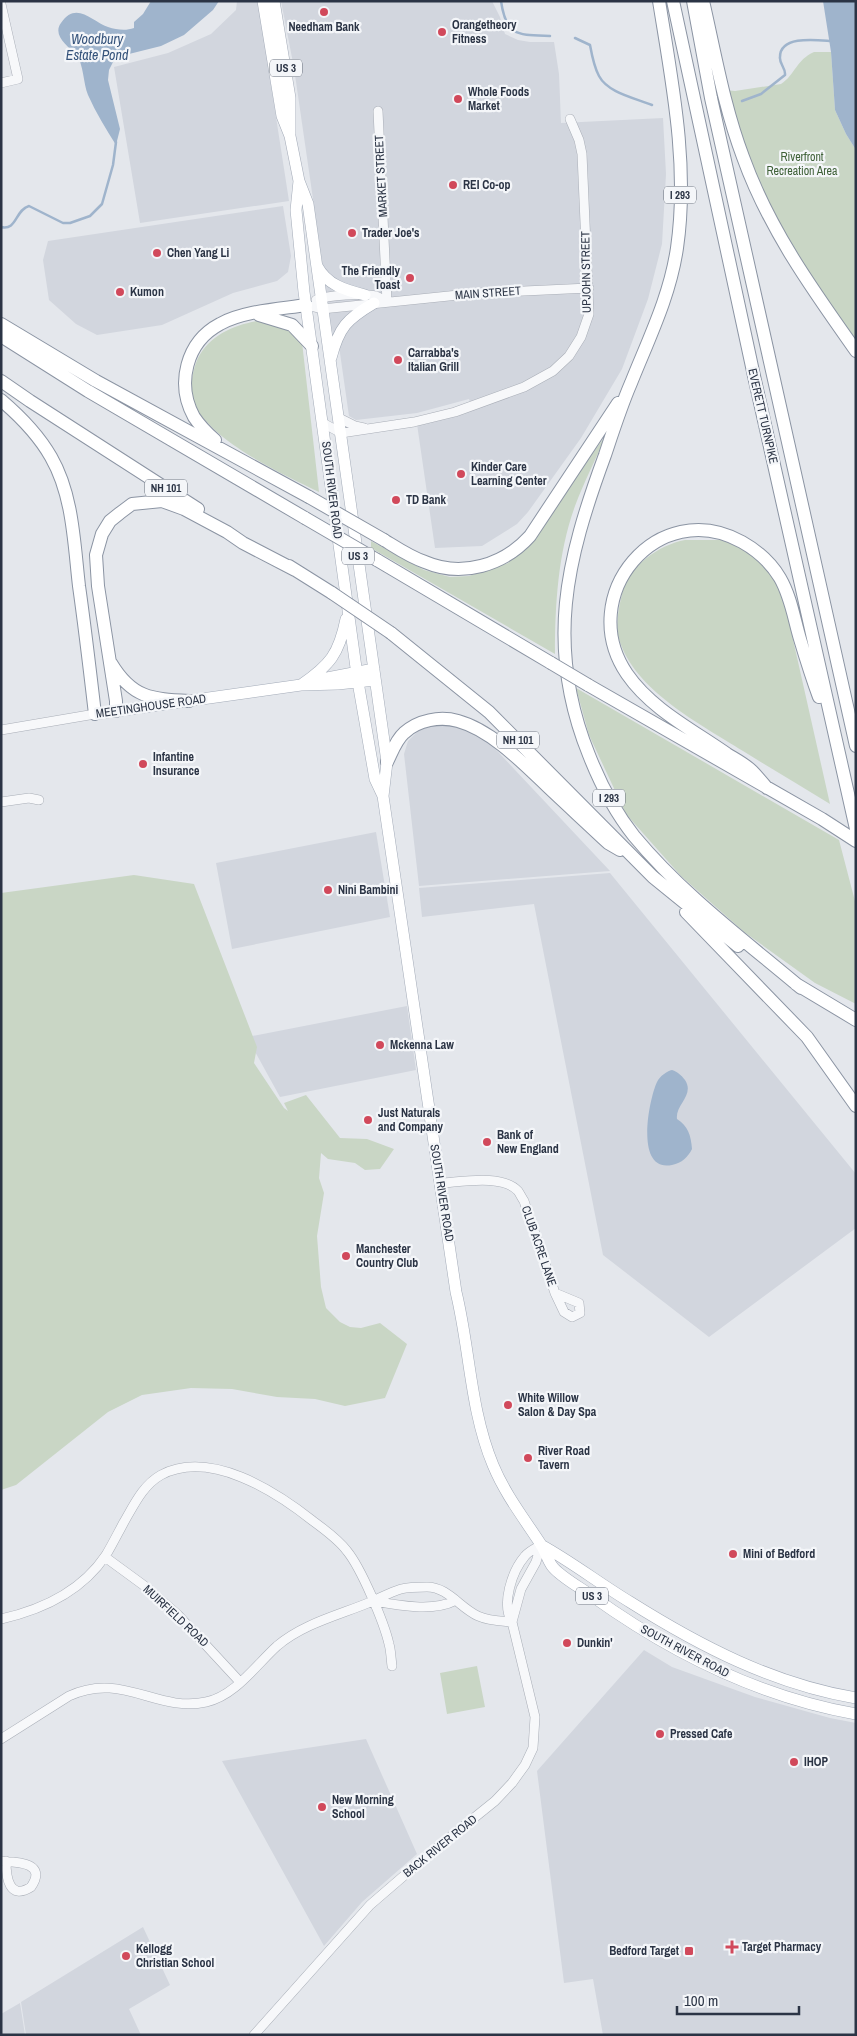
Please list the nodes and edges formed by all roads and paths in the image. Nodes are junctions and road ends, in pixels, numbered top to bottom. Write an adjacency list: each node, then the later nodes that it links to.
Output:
1 (263, 1): 11 (main road, SOUTH RIVER ROAD / US 3)
2 (274, 1): 11 (main road, SOUTH RIVER ROAD / US 3)
3 (659, 1): 27 (highway, I 293)
4 (673, 1): 46 (highway, EVERETT TURNPIKE)
5 (692, 1): 44 (highway, EVERETT TURNPIKE)
6 (703, 1): 24 (highway)
7 (1, 4): 8 (street)
8 (1, 83)
9 (378, 111): 16 (street, MARKET STREET)
10 (570, 119): 14 (street, UPJOHN STREET)
11 (290, 136): 12 (main road, SOUTH RIVER ROAD)
12 (298, 181): 13 (main road, SOUTH RIVER ROAD / US 3); 19 (main road, SOUTH RIVER ROAD / US 3)
13 (316, 265): 15 (main road); 18 (main road, SOUTH RIVER ROAD / US 3)
14 (589, 288): 16 (street, MAIN STREET); 31 (street, UPJOHN STREET)
15 (365, 295): 16 (street, MAIN STREET); 18 (street, MAIN STREET)
16 (386, 302): 17 (street, MAIN STREET)
17 (374, 303): 18 (street, MAIN STREET); 25 (main road)
18 (321, 304): 19 (street, MAIN STREET); 25 (main road, SOUTH RIVER ROAD / US 3)
19 (306, 305): 20 (highway); 23 (main road, SOUTH RIVER ROAD / US 3)
20 (254, 314): 23 (highway); 33 (highway)
21 (1, 324): 33 (highway)
22 (1, 336): 47 (highway, bridge)
23 (312, 346): 30 (main road, SOUTH RIVER ROAD / US 3)
24 (856, 350)
25 (330, 362): 29 (main road, SOUTH RIVER ROAD / US 3)
26 (1, 381): 34 (highway, NH 101)
27 (631, 382): 33 (highway, bridge); 55 (highway, I 293)
28 (1, 400): 42 (highway)
29 (339, 418): 31 (street, UPJOHN STREET); 32 (main road, SOUTH RIVER ROAD / US 3)
30 (323, 423): 32 (street); 35 (main road, SOUTH RIVER ROAD / US 3)
31 (367, 428): 32 (street, UPJOHN STREET)
32 (341, 432): 37 (main road, SOUTH RIVER ROAD / US 3)
33 (225, 450)
34 (295, 570): 36 (highway); 53 (highway, NH 101, bridge)
35 (347, 612): 38 (main road, SOUTH RIVER ROAD / US 3); 39 (main road)
36 (108, 658): 40 (highway); 41 (highway)
37 (375, 674): 38 (main road, MEETINGHOUSE ROAD); 45 (main road, SOUTH RIVER ROAD / US 3)
38 (357, 678): 39 (main road, MEETINGHOUSE ROAD); 48 (main road, SOUTH RIVER ROAD / US 3)
39 (301, 685): 40 (main road, MEETINGHOUSE ROAD)
40 (188, 701): 41 (main road, MEETINGHOUSE ROAD)
41 (116, 711): 42 (main road, MEETINGHOUSE ROAD)
42 (95, 714): 43 (street, MEETINGHOUSE ROAD)
43 (1, 730)
44 (856, 746)
45 (387, 762): 48 (main road, SOUTH RIVER ROAD / US 3); 53 (highway)
46 (844, 775): 47 (highway); 51 (highway, EVERETT TURNPIKE)
47 (767, 788): 52 (highway)
48 (383, 796): 58 (main road, SOUTH RIVER ROAD / US 3)
49 (38, 800): 50 (street)
50 (1, 802)
51 (856, 829)
52 (856, 841)
53 (636, 859): 54 (highway, NH 101)
54 (653, 877): 55 (highway, NH 101); 57 (highway)
55 (801, 988): 56 (highway, I 293)
56 (856, 1020)
57 (856, 1106)
58 (441, 1184): 59 (street, CLUB ACRE LANE); 60 (main road, SOUTH RIVER ROAD / US 3)
59 (555, 1292)
60 (541, 1545): 65 (street, BACK RIVER ROAD); 68 (main road, SOUTH RIVER ROAD / US 3); 69 (main road, SOUTH RIVER ROAD / US 3)
61 (105, 1557): 63 (street); 64 (street); 67 (street, MUIRFIELD ROAD)
62 (454, 1600): 63 (street); 63 (street); 65 (street)
63 (373, 1601): 66 (street); 67 (street)
64 (1, 1619)
65 (512, 1622): 71 (street, BACK RIVER ROAD)
66 (392, 1666)
67 (240, 1682): 70 (street)
68 (856, 1698)
69 (856, 1714)
70 (1, 1739)
71 (254, 2035)

